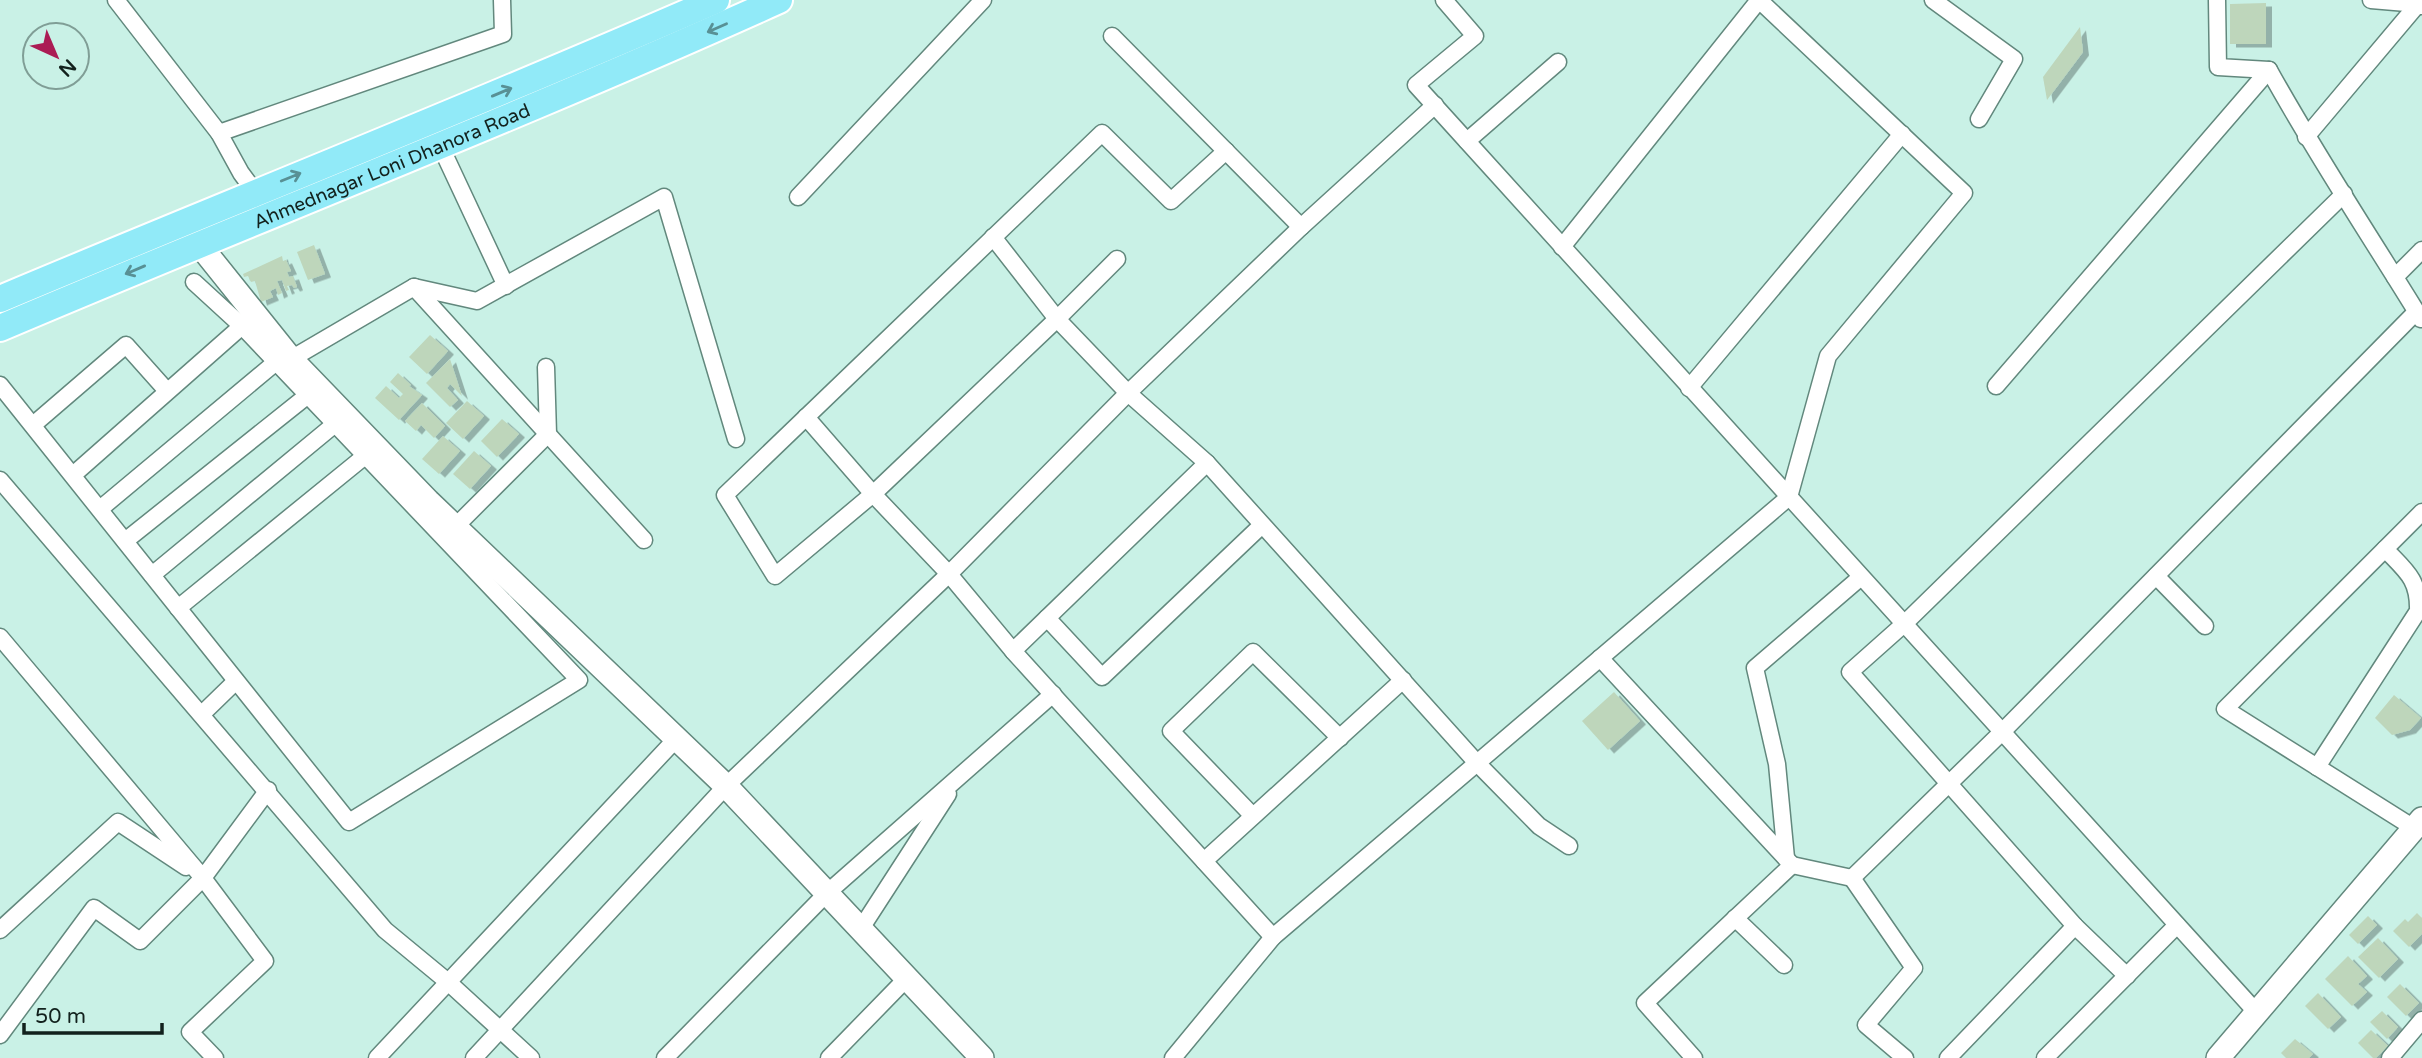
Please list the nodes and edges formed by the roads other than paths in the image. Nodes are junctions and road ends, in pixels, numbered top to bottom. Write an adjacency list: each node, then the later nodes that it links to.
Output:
1 (116, 0): 19 (street)
2 (502, 0): 19 (street)
3 (716, 0): 25 (main road, Ahmednagar Loni Dhanora Road, one-way to 3)
4 (779, 0): 23 (main road, Ahmednagar Loni Dhanora Road, one-way to 23)
5 (961, 0): 13 (street)
6 (983, 0): 13 (street)
7 (1444, 0): 17 (street)
8 (1759, 0): 20 (street); 32 (street)
9 (1933, 0): 18 (street)
10 (2217, 0): 16 (street)
11 (2371, 0): 12 (street)
12 (2420, 5): 21 (street)
13 (968, 15): 27 (street)
14 (1112, 36): 24 (street)
15 (1558, 62): 22 (street)
16 (2269, 70): 21 (street); 47 (street)
17 (1435, 105): 22 (street); 29 (street)
18 (1979, 119)
19 (219, 133): 25 (street)
20 (1902, 134): 48 (street); 62 (street)
21 (2306, 137): 26 (street)
22 (1467, 141): 32 (street)
23 (440, 145): 31 (main road, Ahmednagar Loni Dhanora Road); 37 (street)
24 (1226, 151): 29 (street); 30 (street)
25 (256, 192): 28 (main road, Ahmednagar Loni Dhanora Road)
26 (2344, 194): 35 (street); 76 (street)
27 (798, 197)
28 (183, 222): 31 (street); 39 (main road, Ahmednagar Loni Dhanora Road)
29 (1301, 227): 50 (street)
30 (993, 237): 41 (street); 52 (street)
31 (198, 243): 43 (main road, Ahmednagar Loni Dhanora Road, one-way to 43); 44 (street)
32 (1562, 247): 48 (street)
33 (2422, 250): 35 (street)
34 (1117, 259): 41 (street)
35 (2395, 277): 40 (street)
36 (194, 282): 42 (street)
37 (506, 286): 38 (street); 56 (street)
38 (414, 287): 44 (street); 55 (street)
39 (0, 299)
40 (2419, 317): 73 (street)
41 (1058, 319): 50 (street); 61 (street)
42 (242, 326): 44 (street); 49 (street)
43 (0, 328)
44 (284, 361): 51 (street); 63 (street); 66 (street)
45 (546, 367): 55 (street)
46 (0, 385): 54 (street)
47 (1996, 386)
48 (1689, 387): 62 (street)
49 (167, 391): 54 (street); 59 (street)
50 (1128, 393): 58 (street); 70 (street)
51 (307, 395): 53 (street); 68 (street)
52 (806, 417): 61 (street); 61 (street)
53 (335, 424): 57 (street); 71 (street)
54 (33, 425): 59 (street)
55 (548, 434): 66 (street); 67 (street)
56 (736, 439)
57 (365, 456): 74 (street); 82 (street)
58 (1207, 463): 65 (street); 75 (street)
59 (73, 475): 63 (street)
60 (0, 480): 84 (street)
61 (873, 495): 70 (street)
62 (1789, 497): 72 (street); 80 (street)
63 (100, 509): 68 (street)
64 (2422, 512): 69 (street)
65 (1262, 525): 75 (street); 81 (street)
66 (455, 527): 87 (street)
67 (644, 540)
68 (125, 541): 71 (street)
69 (2385, 550): 89 (street); 89 (street)
70 (949, 574): 79 (street); 92 (street)
71 (152, 575): 74 (street)
72 (1861, 576): 76 (street); 98 (street)
73 (2156, 576): 77 (street); 85 (street)
74 (178, 608): 82 (street)
75 (1046, 618): 79 (street)
76 (1904, 624): 85 (street); 91 (street)
77 (2205, 626)
78 (0, 638): 99 (street)
79 (1013, 651): 83 (street)
80 (1600, 658): 88 (street); 98 (street)
81 (1403, 680): 86 (street); 88 (street)
82 (236, 681): 84 (street)
83 (1053, 694): 90 (street); 97 (street)
84 (202, 714): 93 (street)
85 (2002, 732): 91 (street); 103 (street)
86 (1340, 738): 94 (street); 94 (street)
87 (676, 739): 92 (street); 111 (street)
88 (1477, 763): 96 (street); 107 (street)
89 (2317, 767): 95 (street)
90 (960, 776): 101 (street); 106 (street)
91 (1949, 784): 100 (street); 104 (street)
92 (726, 786): 101 (street); 114 (street)
93 (268, 790): 99 (street); 111 (street)
94 (1254, 816): 97 (street)
95 (2418, 824): 112 (street)
96 (1569, 846)
97 (1204, 861): 107 (street)
98 (1789, 862): 100 (street); 102 (street)
99 (203, 878): 105 (street); 115 (street); 116 (street)
100 (1852, 878): 125 (street)
101 (826, 894): 106 (street); 120 (street)
102 (1735, 918): 108 (street); 124 (street)
103 (2177, 925): 109 (street); 112 (street)
104 (2075, 926): 109 (street); 126 (street)
105 (0, 930)
106 (860, 930): 110 (street)
107 (1273, 937): 123 (street)
108 (1784, 965)
109 (2127, 976): 127 (street)
110 (906, 979): 121 (street); 122 (street)
111 (449, 982): 114 (street); 117 (street)
112 (2258, 1014): 128 (street)
113 (2422, 1020): 129 (street)
114 (500, 1030): 118 (street); 119 (street)
115 (0, 1035)
116 (215, 1058)
117 (377, 1058)
118 (474, 1058)
119 (531, 1058)
120 (665, 1058)
121 (829, 1058)
122 (982, 1058)
123 (1173, 1058)
124 (1695, 1058)
125 (1905, 1058)
126 (1948, 1058)
127 (2046, 1058)
128 (2218, 1058)
129 (2390, 1058)

